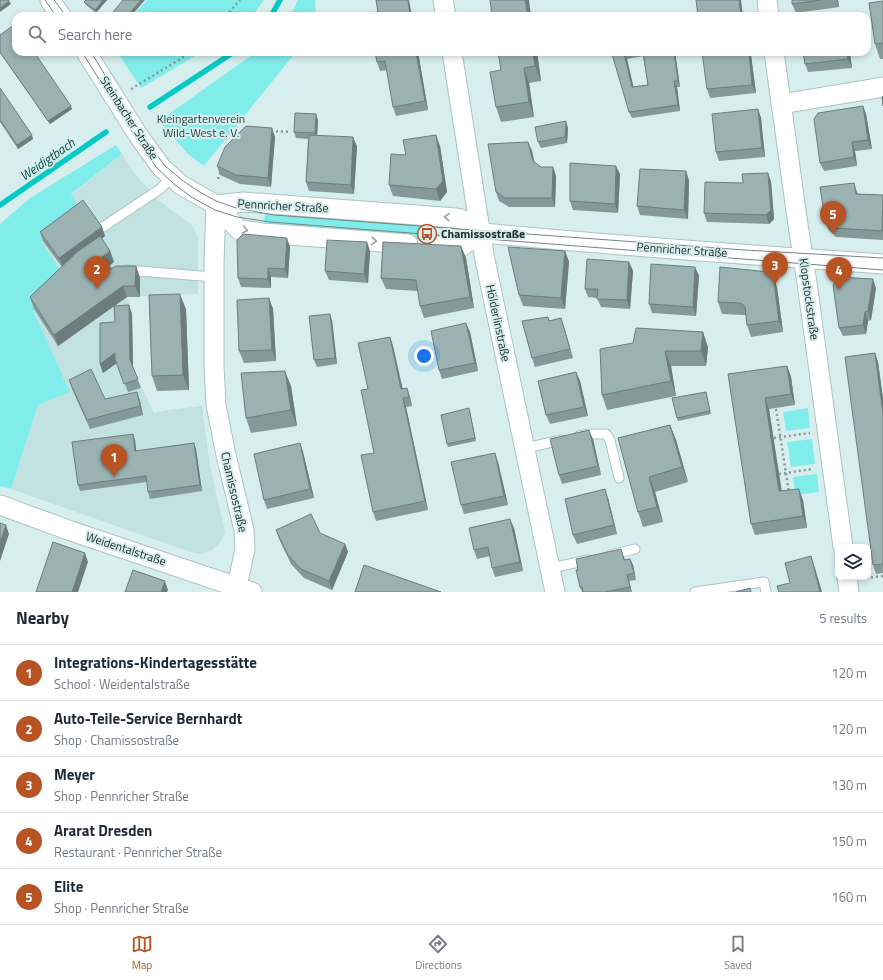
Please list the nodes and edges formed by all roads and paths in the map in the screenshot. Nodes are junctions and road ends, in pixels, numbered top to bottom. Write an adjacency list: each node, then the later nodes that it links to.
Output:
1 (50, 0): 5 (street)
2 (240, 0): 6 (path)
3 (443, 0): 7 (street)
4 (767, 0): 8 (street)
5 (58, 12)
6 (230, 12)
7 (445, 12)
8 (768, 12)
9 (88, 56): 19 (street, Steinbacher Straße)
10 (185, 56): 13 (path)
11 (453, 56): 23 (street, Hölderlinstraße)
12 (775, 56): 15 (street, Klopstockstraße)
13 (139, 84)
14 (883, 87): 15 (street)
15 (781, 104): 24 (street, Klopstockstraße)
16 (270, 131): 17 (path)
17 (291, 132)
18 (221, 172): 20 (path)
19 (172, 177): 21 (street, Steinbacher Straße); 22 (lane)
20 (218, 179)
21 (216, 205): 23 (street, Pennricher Straße, one-way to 21); 23 (street, Pennricher Straße, one-way to 23); 27 (street, Chamissostraße)
22 (100, 229)
23 (481, 233): 24 (street, Pennricher Straße); 32 (street, Hölderlinstraße)
24 (803, 259): 25 (street, Pennricher Straße); 29 (street, Klopstockstraße)
25 (883, 264)
26 (126, 270): 27 (lane)
27 (214, 277): 43 (street, Chamissostraße)
28 (776, 408): 30 (path)
29 (827, 431): 30 (path); 33 (street, Klopstockstraße)
30 (780, 437): 31 (path); 34 (path)
31 (774, 438)
32 (525, 448): 36 (lane); 41 (street, Hölderlinstraße)
33 (832, 466): 34 (path); 39 (street, Klopstockstraße)
34 (786, 473): 35 (path); 37 (path)
35 (779, 474)
36 (619, 478)
37 (789, 494)
38 (0, 505): 43 (street, Weidentalstraße)
39 (843, 544)
40 (635, 549): 41 (lane)
41 (550, 568): 44 (street, Hölderlinstraße)
42 (847, 580): 47 (street)
43 (245, 589)
44 (555, 592)
45 (695, 592): 46 (lane)
46 (766, 592)
47 (849, 592)

